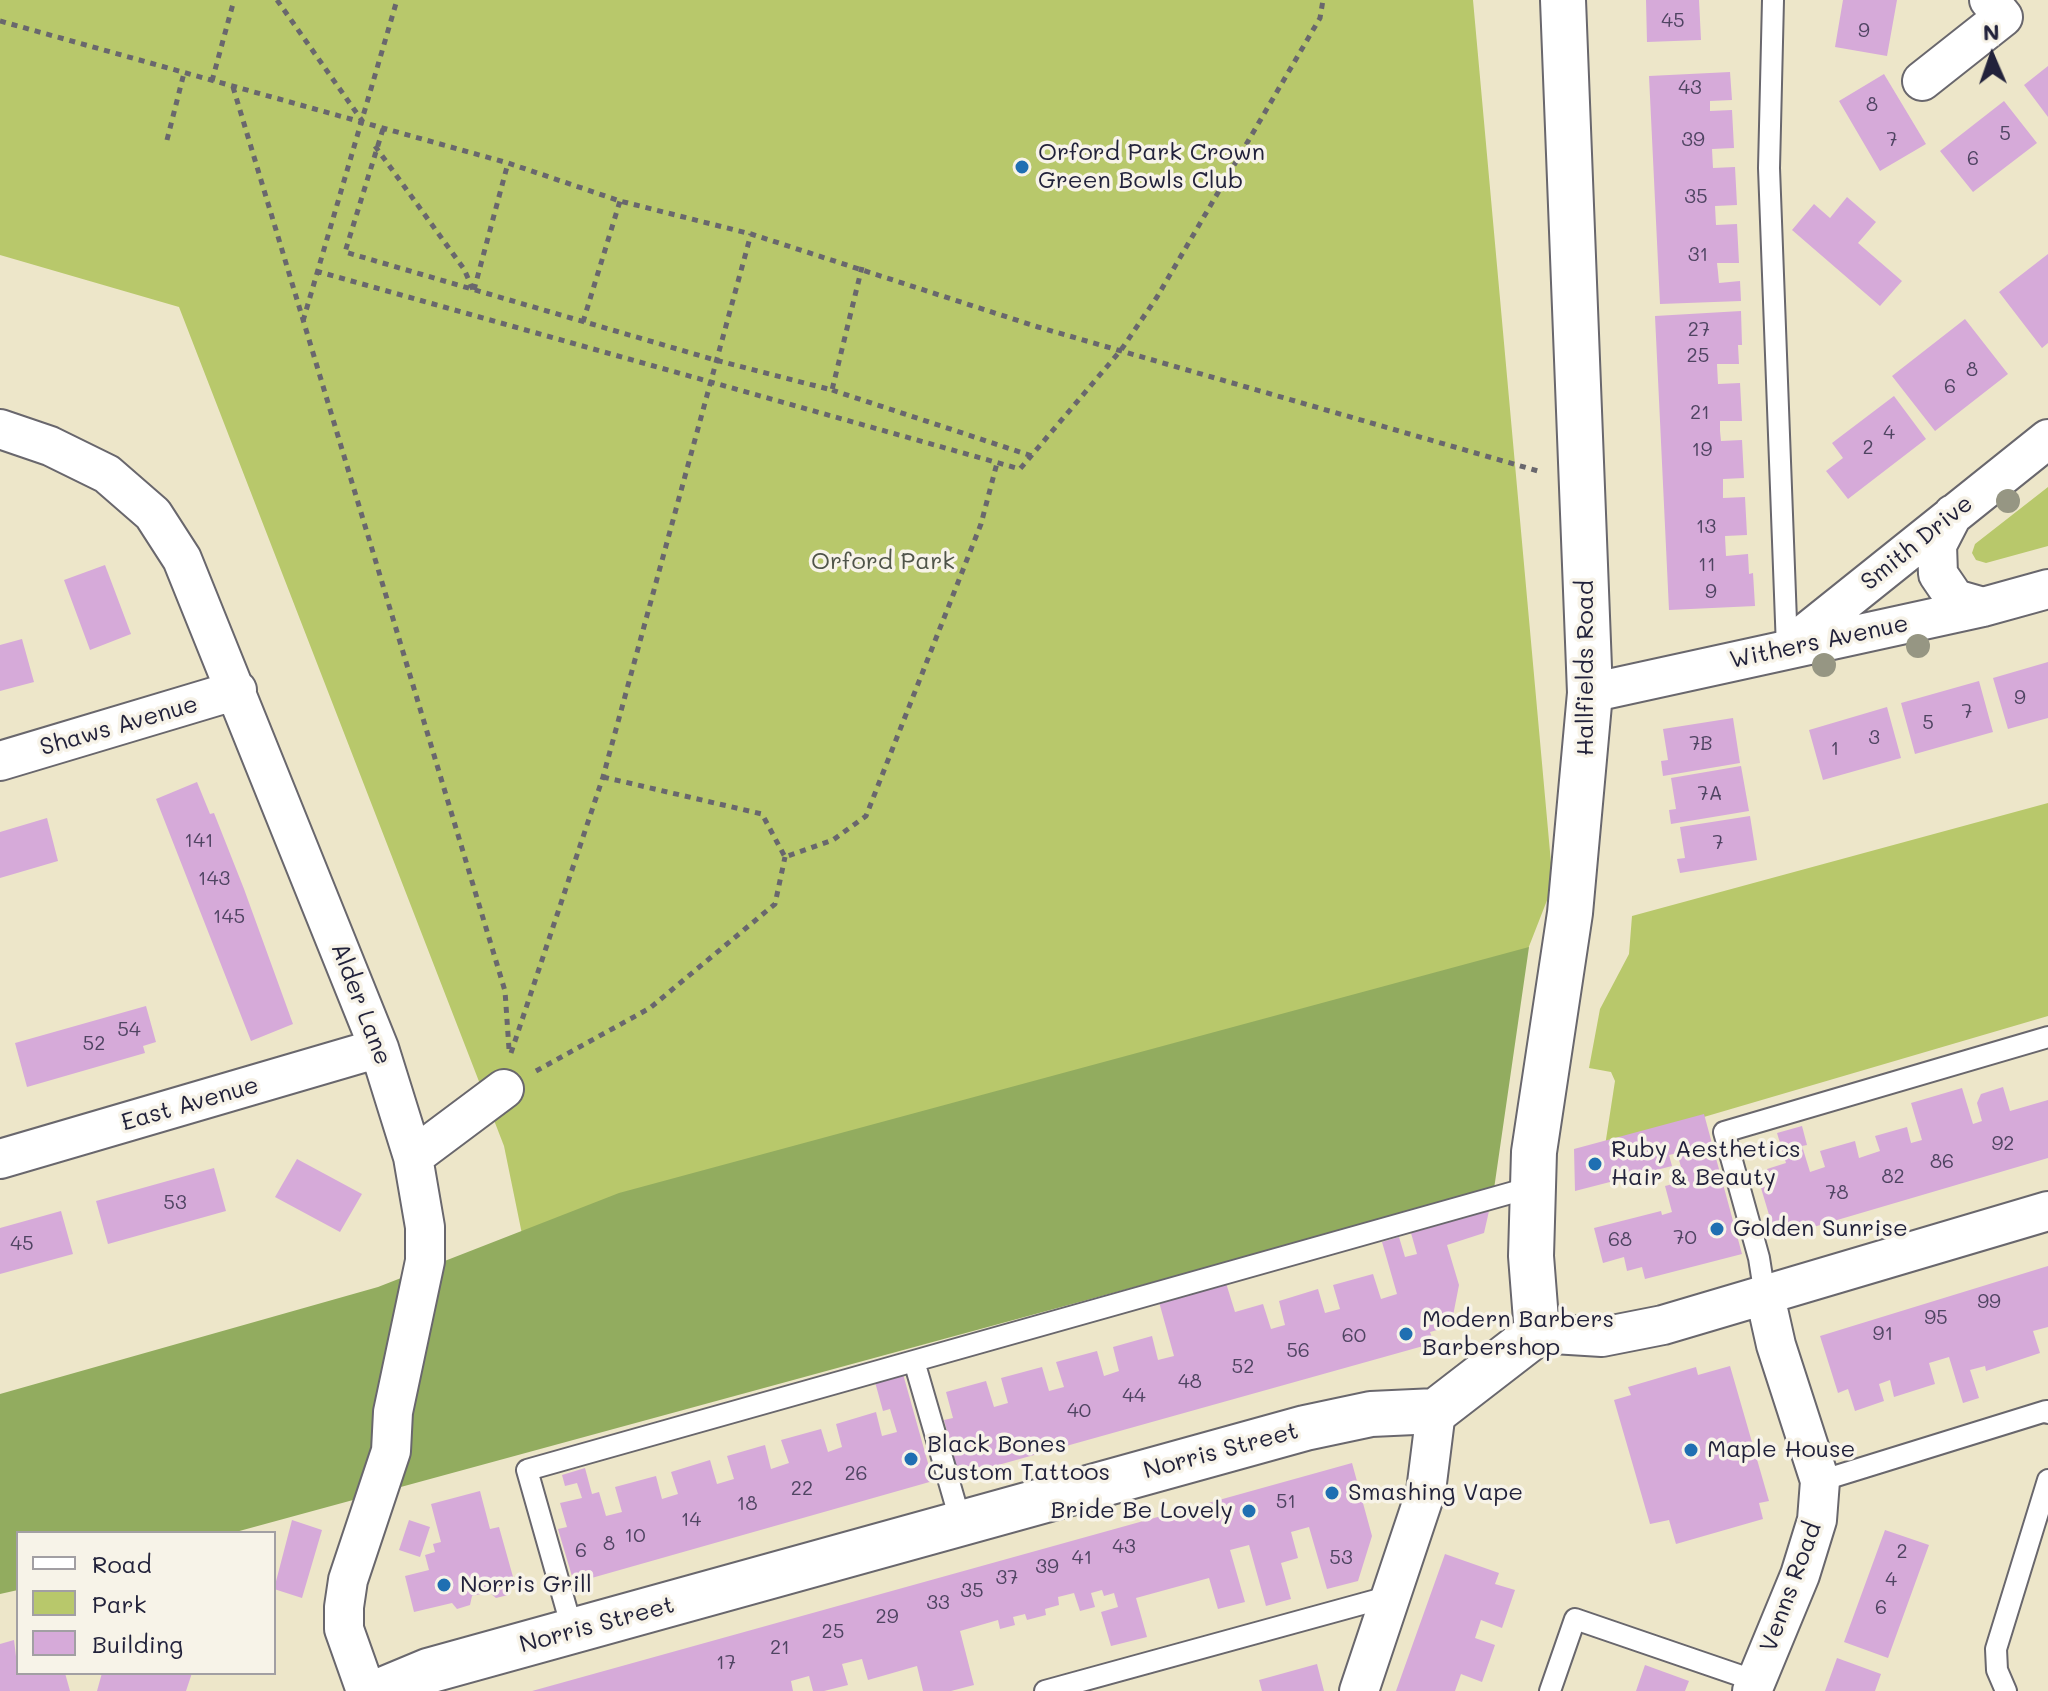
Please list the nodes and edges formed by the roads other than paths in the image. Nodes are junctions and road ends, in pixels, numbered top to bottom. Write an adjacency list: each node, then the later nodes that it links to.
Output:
1 (1563, 0): 12 (street, Hallfields Road)
2 (1773, 0): 10 (lane)
3 (2006, 6): 4 (street)
4 (1922, 81)
5 (0, 429): 11 (street, Alder Lane)
6 (2048, 439): 7 (street, Smith Drive)
7 (1953, 514): 9 (street); 10 (street, Smith Drive)
8 (2048, 589): 9 (street, Withers Avenue)
9 (1983, 607): 10 (street, Withers Avenue)
10 (1787, 648): 12 (street, Withers Avenue)
11 (237, 690): 13 (street, Shaws Avenue); 15 (street, Alder Lane)
12 (1590, 693): 19 (street, Hallfields Road)
13 (0, 761)
14 (2048, 1037): 21 (lane)
15 (379, 1048): 17 (street, Alder Lane); 18 (street, East Avenue)
16 (504, 1089): 17 (street)
17 (413, 1157): 32 (street, Alder Lane)
18 (0, 1159)
19 (1532, 1187): 22 (street, Hallfields Road); 23 (lane)
20 (2048, 1211): 21 (street)
21 (1765, 1296): 22 (street); 27 (street, Venns Road)
22 (1537, 1333): 24 (street)
23 (914, 1361): 28 (lane); 30 (lane)
24 (1436, 1411): 28 (street, Norris Street); 29 (street)
25 (2048, 1413): 27 (lane)
26 (2048, 1480): 37 (lane)
27 (1820, 1481): 31 (street, Venns Road)
28 (961, 1523): 30 (street, Norris Street)
29 (1391, 1596): 34 (lane); 35 (street)
30 (573, 1632): 33 (street, Norris Street)
31 (1754, 1686): 36 (lane)
32 (366, 1691)
33 (380, 1691)
34 (1045, 1691)
35 (1359, 1691)
36 (1550, 1691)
37 (2006, 1691)

